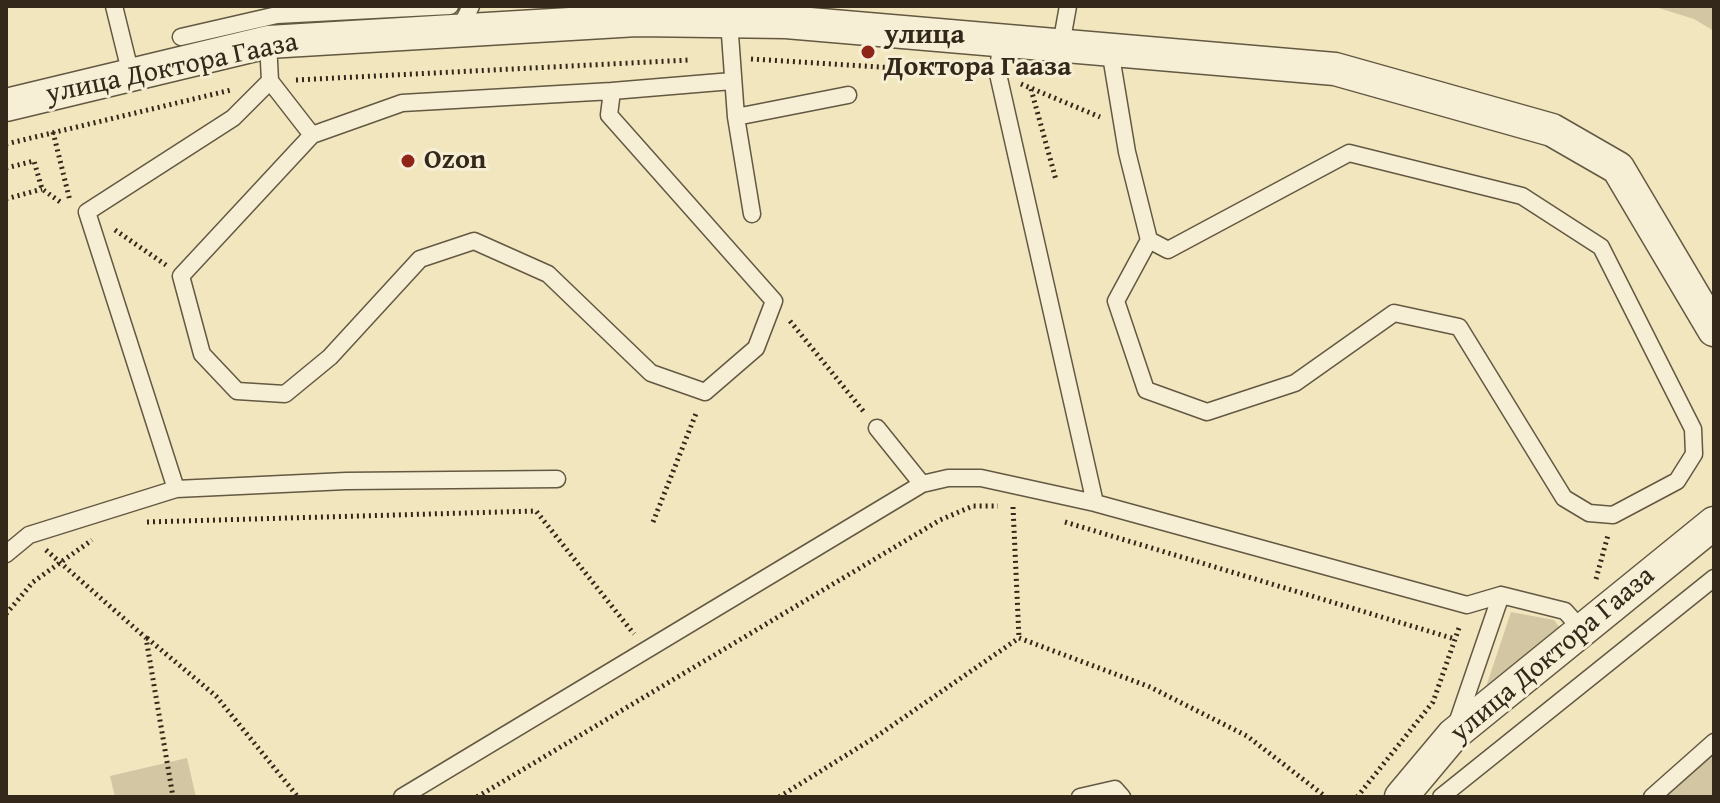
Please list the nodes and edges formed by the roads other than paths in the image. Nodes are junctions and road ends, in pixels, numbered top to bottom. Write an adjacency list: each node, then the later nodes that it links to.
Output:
1 (114, 6): 11 (lane)
2 (1068, 6): 9 (lane)
3 (459, 11): 5 (street, улица Доктора Гааза); 6 (lane); 8 (street, улица Доктора Гааза)
4 (786, 14): 5 (street, улица Доктора Гааза); 7 (street, улица Доктора Гааза)
5 (729, 21): 13 (lane)
6 (181, 37)
7 (1001, 41): 9 (street, улица Доктора Гааза); 26 (lane)
8 (268, 42): 11 (street, улица Доктора Гааза); 12 (lane)
9 (1061, 45): 10 (street, улица Доктора Гааза)
10 (1110, 50): 20 (lane); 21 (street, улица Доктора Гааза)
11 (131, 75): 16 (street, улица Доктора Гааза)
12 (270, 81): 18 (lane); 25 (lane)
13 (732, 81): 14 (lane); 17 (lane)
14 (612, 91): 18 (lane); 18 (lane)
15 (848, 95): 17 (lane)
16 (6, 105)
17 (736, 117): 19 (lane)
18 (312, 135)
19 (752, 214)
20 (1149, 240): 20 (lane)
21 (1714, 330)
22 (877, 428): 24 (lane)
23 (557, 479): 25 (lane)
24 (922, 484): 26 (lane); 35 (lane)
25 (176, 489): 28 (lane)
26 (1095, 503): 30 (lane)
27 (1714, 523): 31 (street, улица Доктора Гааза)
28 (6, 554)
29 (1714, 578): 38 (lane)
30 (1501, 595): 31 (lane); 32 (lane)
31 (1582, 630): 32 (street, улица Доктора Гааза)
32 (1453, 735): 34 (street, улица Доктора Гааза)
33 (1714, 742): 39 (lane)
34 (1414, 793)
35 (402, 797)
36 (1080, 797): 37 (lane)
37 (1122, 797)
38 (1441, 797)
39 (1652, 797)

